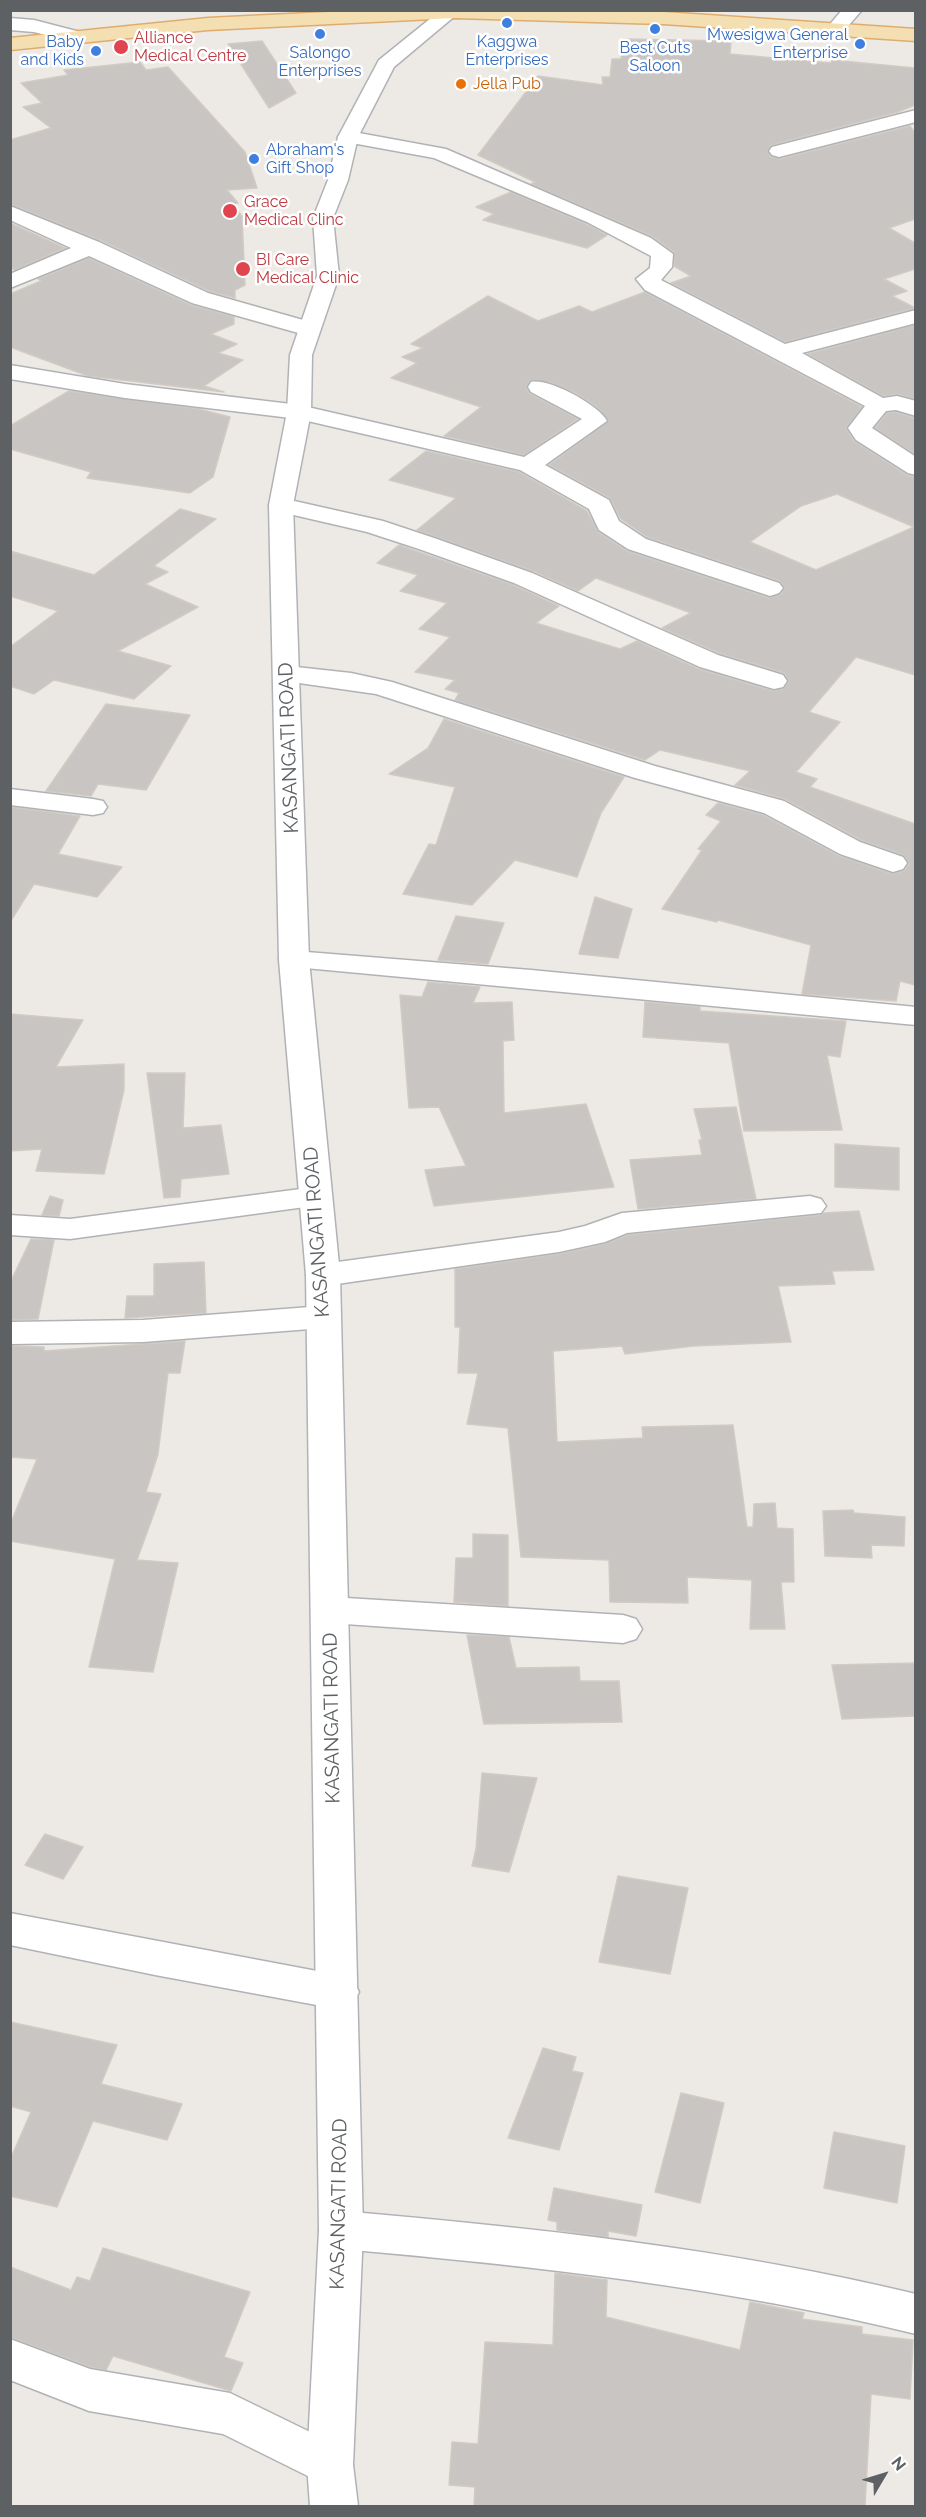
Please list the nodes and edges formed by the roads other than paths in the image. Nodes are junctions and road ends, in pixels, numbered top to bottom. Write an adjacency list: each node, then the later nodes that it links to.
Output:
1 (853, 10): 4 (street)
2 (454, 11): 4 (main road); 6 (main road); 9 (street, KASANGATI ROAD)
3 (10, 24): 6 (street)
4 (835, 29): 5 (main road)
5 (915, 35)
6 (77, 37): 7 (main road)
7 (10, 44)
8 (915, 116): 10 (street)
9 (348, 137): 15 (street, KASANGATI ROAD); 16 (street)
10 (779, 151)
11 (10, 212): 12 (street)
12 (91, 247): 13 (street); 15 (street)
13 (10, 282)
14 (915, 316): 16 (street)
15 (309, 329): 21 (street, KASANGATI ROAD)
16 (782, 352): 19 (street)
17 (10, 372): 21 (street)
18 (539, 387): 22 (street)
19 (879, 405): 20 (street); 23 (street)
20 (915, 409)
21 (299, 412): 22 (street); 24 (street, KASANGATI ROAD)
22 (528, 465): 25 (street)
23 (915, 468)
24 (281, 505): 26 (street, KASANGATI ROAD); 27 (street)
25 (770, 588)
26 (287, 674): 30 (street); 31 (street, KASANGATI ROAD)
27 (774, 681)
28 (10, 797): 29 (street)
29 (93, 807)
30 (892, 863)
31 (294, 960): 32 (street); 33 (street, KASANGATI ROAD)
32 (915, 1016)
33 (316, 1197): 35 (street); 36 (street, KASANGATI ROAD)
34 (810, 1206): 36 (street)
35 (10, 1226)
36 (323, 1275): 37 (street, KASANGATI ROAD)
37 (323, 1317): 38 (street); 39 (street, KASANGATI ROAD)
38 (10, 1333)
39 (330, 1610): 40 (street); 42 (street, KASANGATI ROAD)
40 (623, 1629)
41 (10, 1929): 42 (street)
42 (338, 1992): 43 (street, KASANGATI ROAD)
43 (341, 2230): 44 (street); 46 (street, KASANGATI ROAD)
44 (915, 2314)
45 (10, 2359): 46 (street)
46 (332, 2486)

